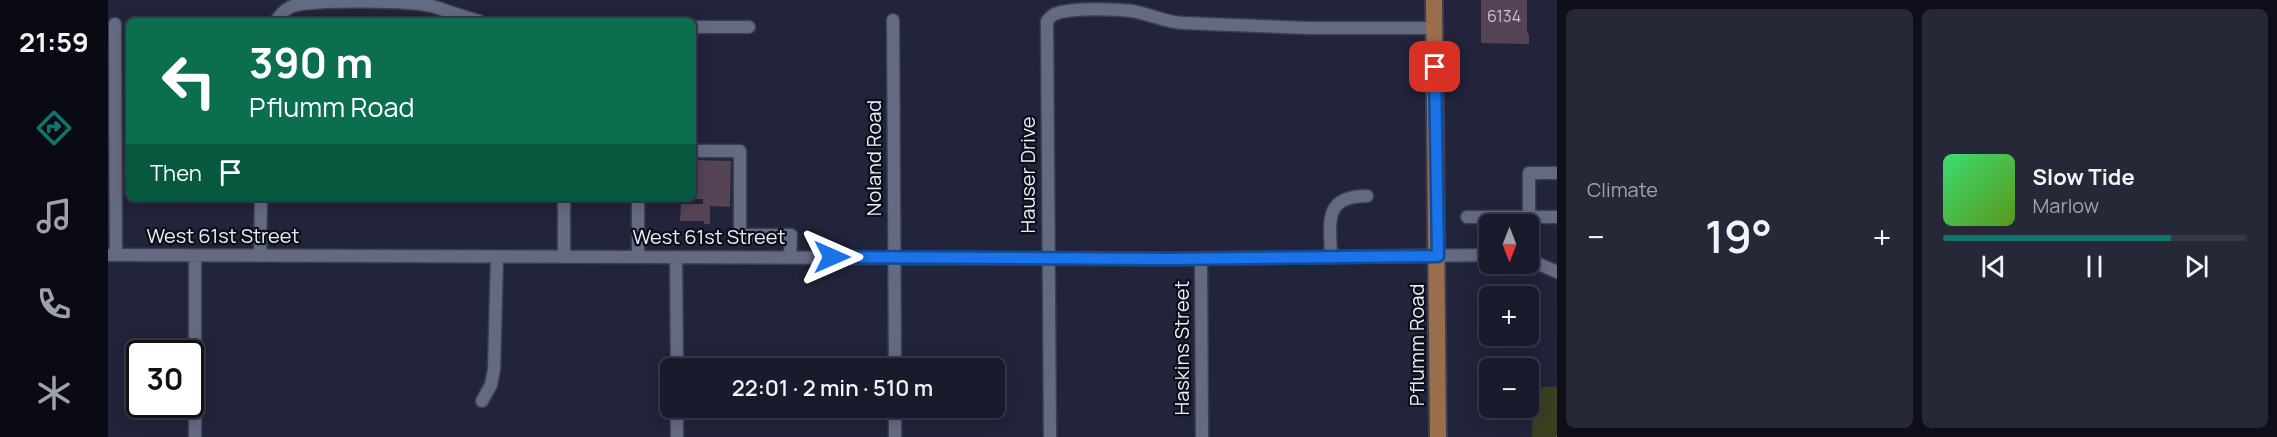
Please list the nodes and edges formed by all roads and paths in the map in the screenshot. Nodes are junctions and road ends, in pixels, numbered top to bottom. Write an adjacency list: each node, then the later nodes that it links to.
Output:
1 (1434, 0): 8 (main road, Pflumm Road)
2 (449, 17): 3 (street)
3 (279, 18)
4 (893, 20): 30 (street, Noland Road)
5 (115, 24): 20 (street)
6 (696, 27): 7 (street)
7 (749, 27)
8 (1434, 28): 24 (main road, Pflumm Road); 32 (street, Hauser Drive)
9 (696, 151): 29 (street)
10 (1557, 173): 15 (street)
11 (1367, 196): 31 (street)
12 (261, 201): 23 (street)
13 (564, 201): 26 (street)
14 (638, 201): 27 (street)
15 (1529, 214)
16 (1467, 217): 17 (street)
17 (1479, 217)
18 (1539, 217): 19 (street)
19 (1557, 218)
20 (112, 255): 22 (street, West 61st Street)
21 (1479, 255): 24 (street, West 61st Street)
22 (195, 256): 23 (street, West 61st Street); 41 (street)
23 (260, 256): 25 (street, West 61st Street)
24 (1438, 256): 31 (street, West 61st Street); 46 (main road, Pflumm Road)
25 (497, 257): 26 (street, West 61st Street); 38 (street)
26 (564, 257): 27 (street, West 61st Street)
27 (638, 257): 28 (street, West 61st Street)
28 (676, 257): 29 (street, West 61st Street); 36 (street)
29 (790, 257): 30 (street, West 61st Street)
30 (894, 257): 32 (street, West 61st Street); 37 (street, Noland Road)
31 (1331, 257): 33 (street, West 61st Street)
32 (1048, 258): 33 (street, West 61st Street); 44 (street, Hauser Drive)
33 (1201, 258): 45 (street, Haskins Street)
34 (1539, 265): 35 (street)
35 (1557, 272)
36 (677, 358)
37 (895, 358)
38 (482, 401)
39 (677, 418): 42 (street)
40 (895, 418): 43 (street)
41 (195, 437)
42 (677, 437)
43 (895, 437)
44 (1050, 437)
45 (1202, 437)
46 (1438, 437)

